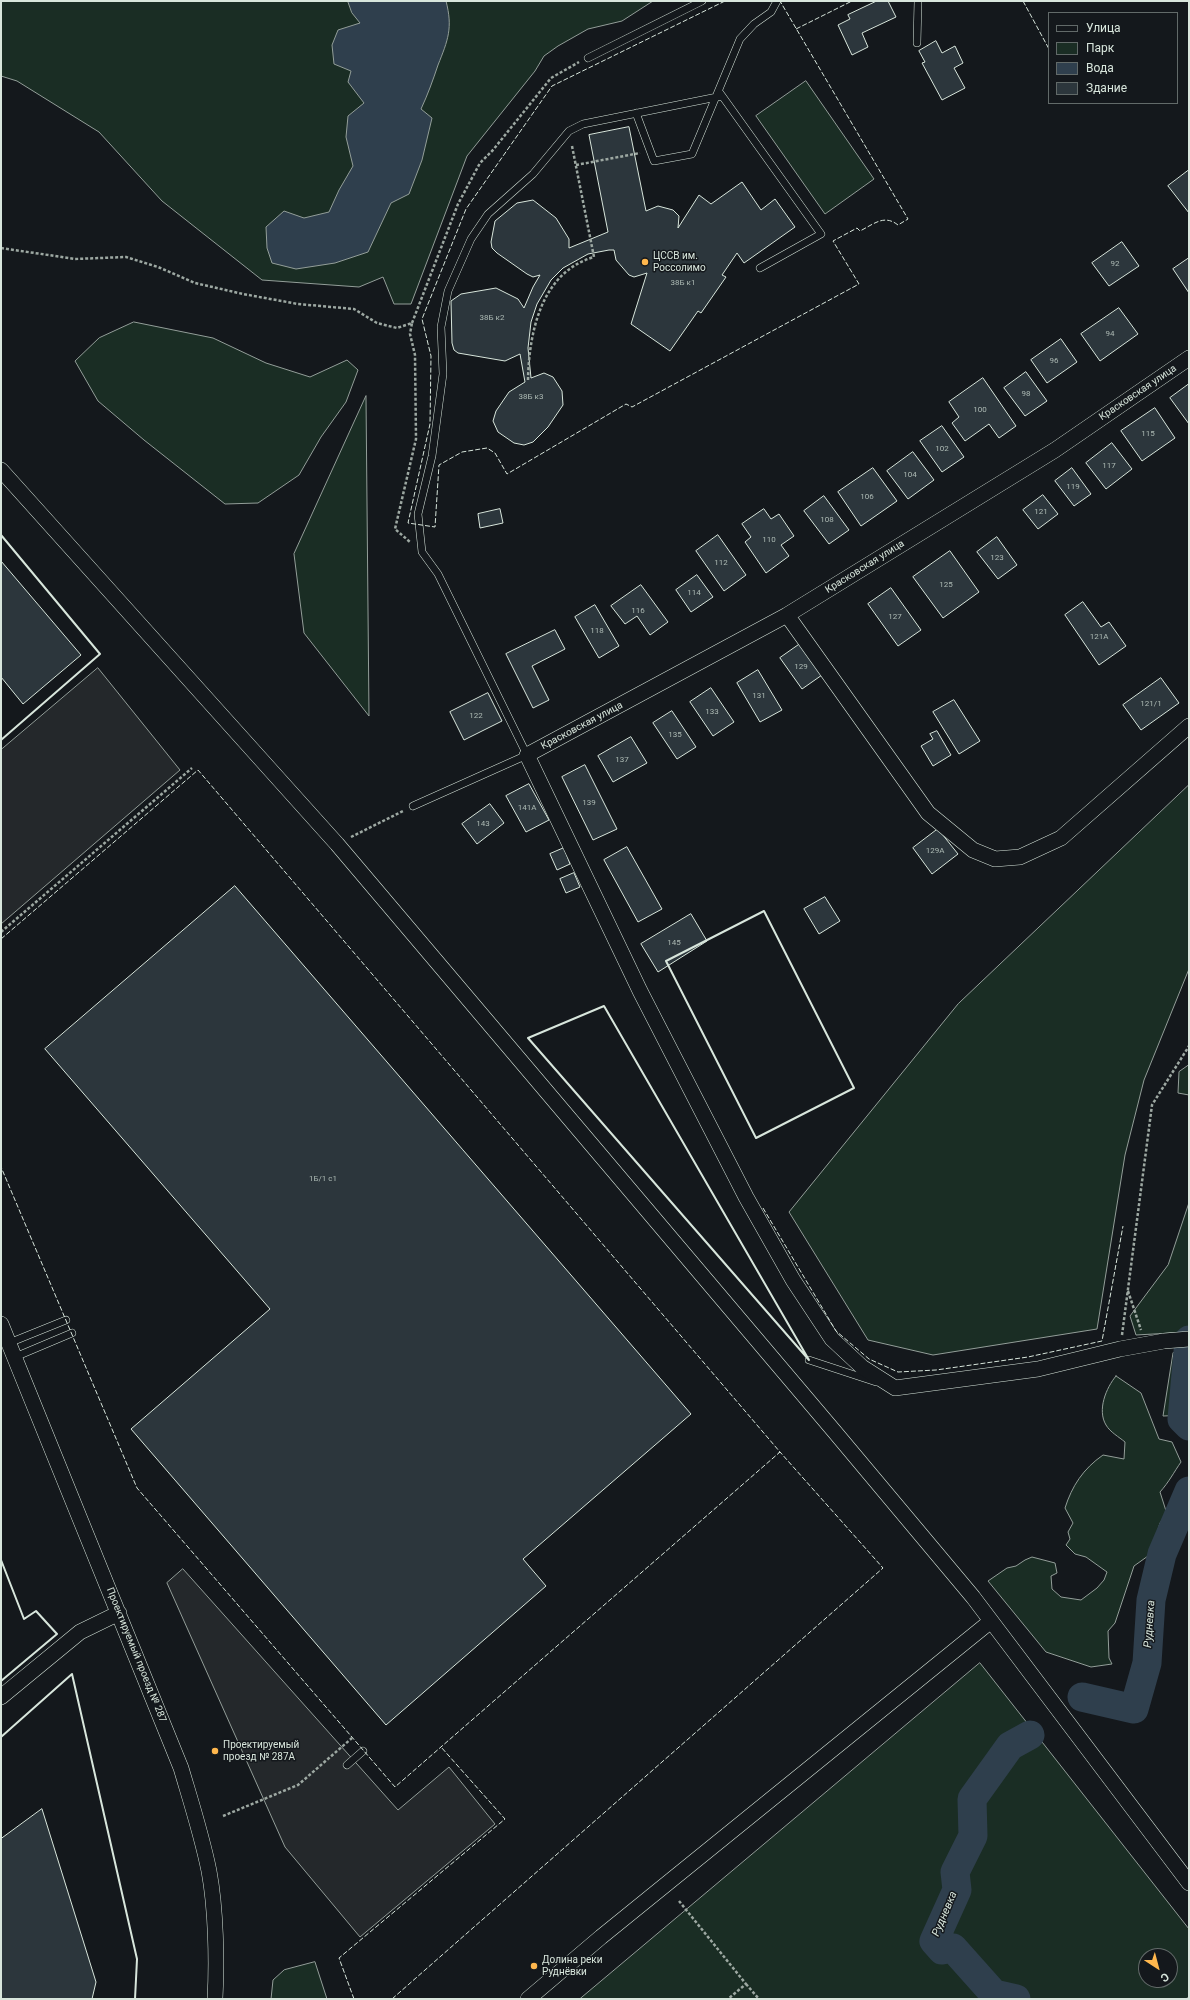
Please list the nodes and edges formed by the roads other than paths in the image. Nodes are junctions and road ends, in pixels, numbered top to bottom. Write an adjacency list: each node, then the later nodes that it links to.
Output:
1 (702, 1): 5 (lane)
2 (777, 1): 6 (lane)
3 (918, 1): 4 (lane)
4 (917, 43)
5 (588, 58)
6 (719, 94): 7 (lane); 7 (lane); 8 (lane)
7 (636, 113): 13 (lane)
8 (760, 268)
9 (1189, 358): 11 (street, Красковская улица)
10 (1, 470): 24 (street)
11 (787, 615): 12 (street); 13 (street, Красковская улица)
12 (1189, 726)
13 (527, 755): 14 (lane); 22 (street)
14 (413, 806)
15 (66, 1320): 19 (lane)
16 (1, 1324): 19 (street, Проектируемый проезд № 287)
17 (72, 1333): 20 (lane)
18 (1189, 1339): 22 (street)
19 (9, 1343): 20 (street, Проектируемый проезд № 287)
20 (15, 1357): 23 (street, Проектируемый проезд № 287)
21 (809, 1360): 22 (lane)
22 (896, 1388)
23 (119, 1613): 25 (street); 29 (street, Проектируемый проезд № 287)
24 (991, 1621): 28 (street); 30 (street)
25 (1, 1697)
26 (364, 1751): 27 (lane)
27 (347, 1765)
28 (1189, 1883)
29 (216, 1999)
30 (528, 1999)

